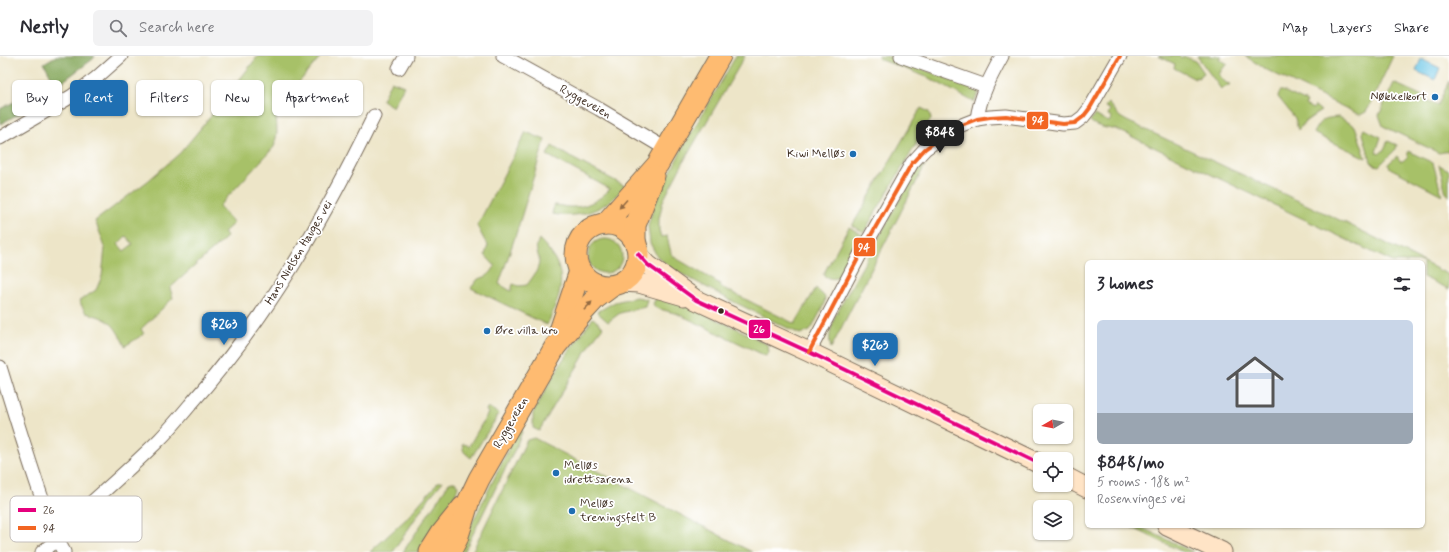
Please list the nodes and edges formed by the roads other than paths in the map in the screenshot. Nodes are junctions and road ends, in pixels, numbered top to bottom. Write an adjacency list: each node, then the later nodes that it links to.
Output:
1 (121, 56): 12 (street)
2 (406, 56): 8 (street)
3 (503, 56): 13 (street, Ryggeveien)
4 (720, 56): 13 (main road)
5 (901, 56): 9 (street)
6 (1002, 56): 9 (street)
7 (1120, 56): 11 (street)
8 (399, 68)
9 (986, 86): 11 (street)
10 (374, 116): 26 (street, Hans Nielsen Hauges vei)
11 (977, 119): 20 (street)
12 (0, 138)
13 (662, 156): 14 (main road, one-way to 14); 15 (main road)
14 (604, 224): 15 (main road); 16 (main road)
15 (636, 248): 17 (main road); 18 (street)
16 (580, 271): 17 (main road); 19 (main road, Ryggeveien)
17 (617, 284): 18 (street); 19 (main road, Ryggeveien, one-way to 17)
18 (696, 300): 20 (street)
19 (555, 347): 27 (main road, Ryggeveien)
20 (809, 352): 22 (street)
21 (0, 367): 25 (street)
22 (1033, 461)
23 (1073, 481): 24 (street)
24 (1085, 487)
25 (42, 496)
26 (98, 496)
27 (469, 500): 33 (main road, Ryggeveien); 34 (main road, Ryggeveien)
28 (1171, 528): 35 (street)
29 (54, 542): 31 (street, Hans Nielsen Hauges vei)
30 (58, 542): 32 (street)
31 (42, 552)
32 (64, 552)
33 (430, 552)
34 (450, 552)
35 (1222, 552)

